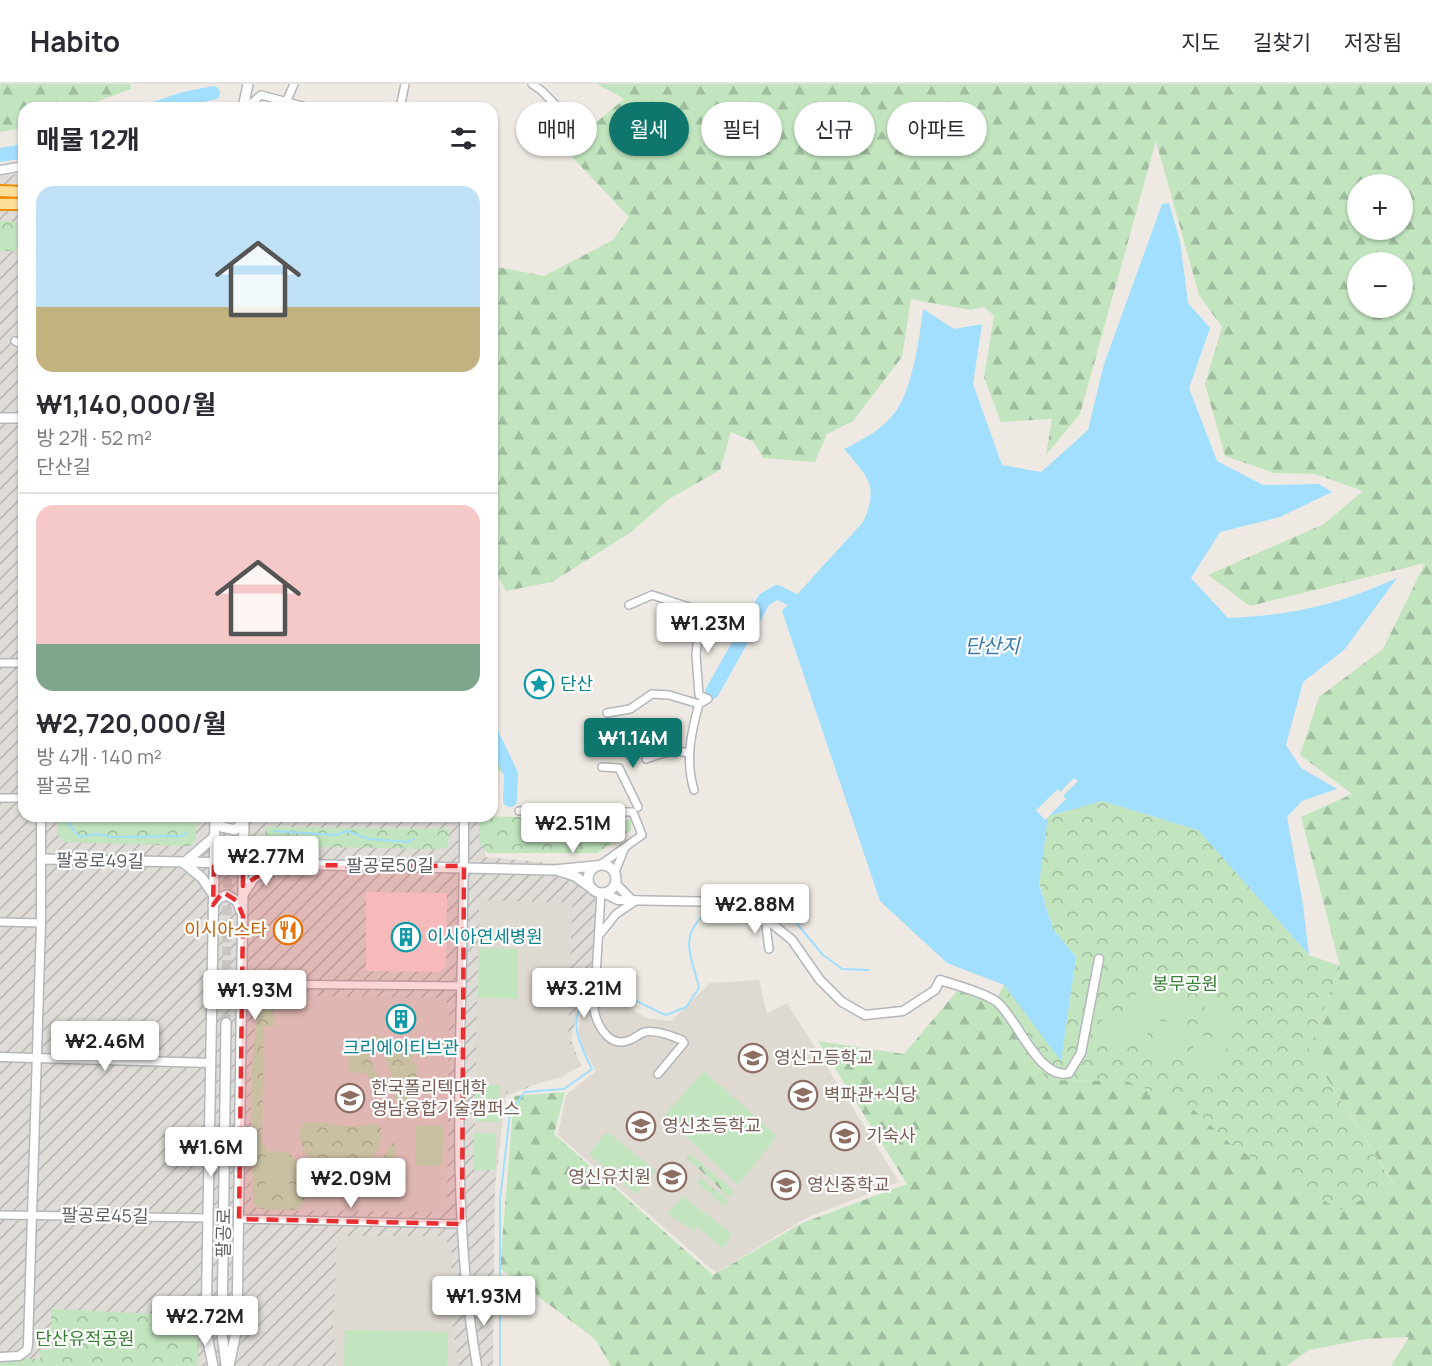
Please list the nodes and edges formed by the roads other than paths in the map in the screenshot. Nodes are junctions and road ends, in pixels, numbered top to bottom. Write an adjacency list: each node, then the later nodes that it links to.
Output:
1 (243, 84): 7 (main road)
2 (248, 84): 8 (main road)
3 (294, 84): 6 (street)
4 (405, 84): 11 (street)
5 (531, 84): 12 (street)
6 (287, 100): 9 (street); 10 (street)
7 (244, 102)
8 (245, 102)
9 (252, 102)
10 (293, 102)
11 (401, 102)
12 (553, 102)
13 (18, 167): 14 (street)
14 (0, 170)
15 (0, 191): 16 (highway)
16 (18, 192)
17 (0, 204): 18 (highway)
18 (18, 204)
19 (15, 341): 20 (street)
20 (18, 343)
21 (0, 418): 22 (main road)
22 (18, 418)
23 (629, 604): 26 (street)
24 (0, 663): 25 (street)
25 (18, 663)
26 (699, 704): 27 (street); 28 (street)
27 (607, 713)
28 (688, 753): 29 (street); 31 (street)
29 (646, 759)
30 (602, 767): 34 (street)
31 (694, 790)
32 (0, 798): 33 (street)
33 (18, 798)
34 (638, 807)
35 (519, 811): 44 (street)
36 (41, 822): 45 (street)
37 (215, 822): 42 (main road)
38 (219, 822): 39 (main road)
39 (242, 822)
40 (244, 822): 43 (main road)
41 (464, 822): 51 (street)
42 (214, 837): 46 (main road); 47 (main road)
43 (243, 837): 49 (main road); 50 (main road)
44 (626, 846): 52 (street); 54 (street)
45 (42, 860): 46 (main road, 팔공로49길); 64 (street, 팔공로49길)
46 (184, 863): 47 (main road, 팔공로49길); 59 (main road)
47 (214, 864): 48 (main road, 팔공로49길); 59 (main road)
48 (227, 864): 49 (main road, 팔공로50길)
49 (243, 864): 50 (main road, 팔공로50길); 58 (main road)
50 (274, 865): 51 (main road, 팔공로50길); 58 (main road)
51 (465, 866): 53 (main road, 팔공로50길); 69 (street)
52 (598, 866): 53 (main road); 54 (main road); 56 (main road)
53 (554, 870): 56 (main road)
54 (615, 872): 55 (main road)
55 (616, 884): 57 (main road); 60 (street)
56 (590, 886): 57 (main road)
57 (603, 893): 60 (street); 65 (street)
58 (243, 894): 61 (main road)
59 (213, 900): 61 (main road); 73 (main road)
60 (635, 900): 62 (street); 65 (street)
61 (243, 916): 68 (main road)
62 (765, 918): 66 (street); 67 (street)
63 (0, 922): 64 (street)
64 (41, 923): 72 (street, 팔공로49길)
65 (600, 936): 74 (street)
66 (769, 949)
67 (1099, 959)
68 (242, 984): 69 (street); 78 (main road)
69 (462, 986): 79 (street)
70 (226, 1023): 80 (main road, 팔공로)
71 (0, 1057): 72 (street)
72 (36, 1057): 73 (street); 76 (street, 팔공로49길)
73 (211, 1063): 77 (main road)
74 (658, 1074)
75 (0, 1215): 76 (street, 팔공로45길)
76 (32, 1215): 77 (street, 팔공로45길); 81 (street, 팔공로49길)
77 (209, 1218): 82 (main road)
78 (239, 1219): 79 (street); 83 (main road)
79 (462, 1224): 84 (street)
80 (222, 1334): 82 (main road); 83 (main road)
81 (0, 1357)
82 (214, 1366)
83 (227, 1366)
84 (477, 1366)

